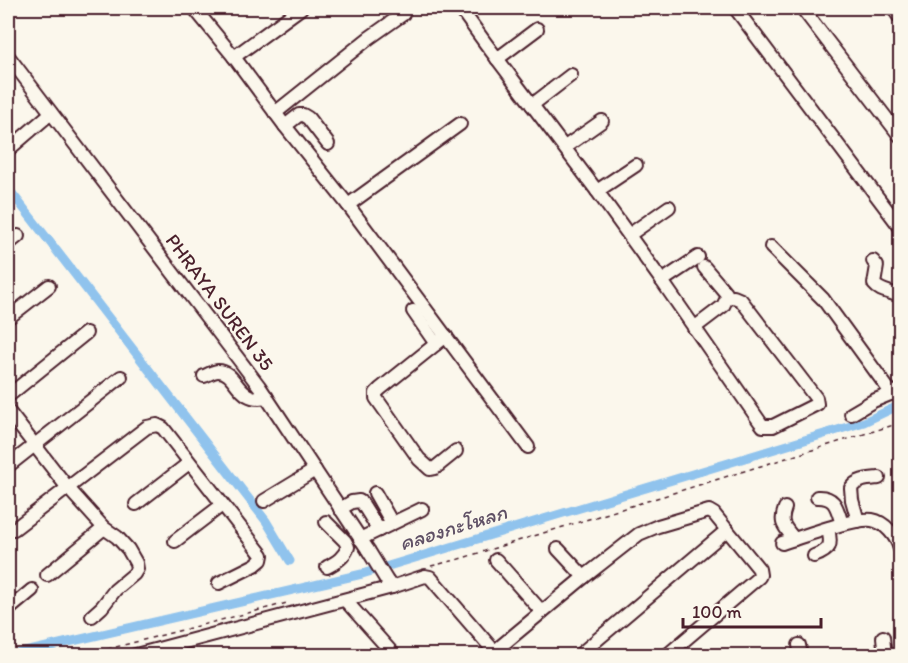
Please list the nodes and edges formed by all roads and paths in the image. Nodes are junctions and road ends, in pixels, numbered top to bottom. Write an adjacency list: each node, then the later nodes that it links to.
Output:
1 (194, 8): 11 (street)
2 (301, 8): 11 (street)
3 (735, 8): 28 (street)
4 (802, 8): 20 (street)
5 (892, 8): 8 (street)
6 (466, 10): 12 (street)
7 (403, 14): 15 (street)
8 (900, 18)
9 (537, 29): 12 (street)
10 (8, 56): 16 (street, PHRAYA SUREN 35)
11 (234, 57): 15 (street)
12 (497, 59): 14 (street)
13 (571, 75): 14 (street)
14 (532, 105): 22 (street)
15 (275, 112): 19 (street)
16 (51, 113): 23 (street); 47 (street, PHRAYA SUREN 35)
17 (602, 121): 22 (street)
18 (460, 124): 26 (street)
19 (285, 126): 21 (street); 26 (street)
20 (900, 136)
21 (328, 144)
22 (565, 147): 25 (street)
23 (8, 150)
24 (636, 165): 25 (street)
25 (597, 190): 29 (street)
26 (348, 206): 42 (street)
27 (669, 207): 29 (street)
28 (900, 227)
29 (629, 235): 34 (street)
30 (18, 236): 31 (street)
31 (8, 244)
32 (771, 248): 45 (street)
33 (873, 261): 36 (street)
34 (662, 281): 37 (street); 40 (street)
35 (49, 286): 39 (street)
36 (900, 297)
37 (727, 298): 40 (street); 40 (street)
38 (413, 311): 42 (street)
39 (8, 318)
40 (694, 328)
41 (86, 333): 46 (street)
42 (441, 340): 52 (street); 53 (street)
43 (204, 376): 47 (street)
44 (121, 377): 51 (street)
45 (896, 392): 49 (street)
46 (8, 396)
47 (267, 397): 56 (street, PHRAYA SUREN 35)
48 (8, 411): 51 (street)
49 (851, 414)
50 (900, 423): 84 (path)
51 (33, 445): 55 (street); 58 (street)
52 (528, 447)
53 (456, 451)
54 (189, 462): 58 (street); 62 (street); 63 (street)
55 (8, 466)
56 (315, 470): 61 (street); 66 (street, PHRAYA SUREN 35)
57 (879, 478): 67 (street)
58 (68, 488): 71 (street); 72 (street)
59 (375, 493): 69 (street)
60 (817, 497): 70 (street)
61 (264, 501)
62 (136, 504)
63 (222, 505): 77 (street); 87 (street)
64 (422, 508): 69 (street)
65 (785, 508): 73 (street)
66 (340, 509): 74 (street); 76 (street, PHRAYA SUREN 35)
67 (858, 521): 70 (street); 79 (street)
68 (326, 522): 78 (street)
69 (392, 523): 74 (street)
70 (842, 524): 73 (street)
71 (104, 528): 85 (street); 94 (street)
72 (14, 529)
73 (828, 529): 81 (street)
74 (379, 530): 76 (street)
75 (727, 530): 86 (street); 100 (street); 101 (street)
76 (358, 536): 78 (street); 88 (street, PHRAYA SUREN 35, bridge)
77 (175, 541)
78 (345, 541): 83 (street)
79 (900, 544)
80 (558, 549): 86 (street)
81 (814, 556)
82 (496, 560): 93 (street)
83 (327, 567)
84 (426, 567)
85 (47, 575)
86 (584, 577): 93 (street)
87 (219, 582)
88 (390, 584): 90 (street); 96 (street)
89 (32, 590): 92 (street)
90 (345, 600): 97 (street); 99 (street)
91 (295, 601): 98 (path)
92 (8, 610)
93 (542, 612): 96 (street)
94 (92, 616)
95 (883, 637): 102 (street)
96 (492, 653)
97 (393, 655)
98 (81, 656)
99 (132, 656)
100 (579, 656)
101 (666, 656)
102 (885, 656)

